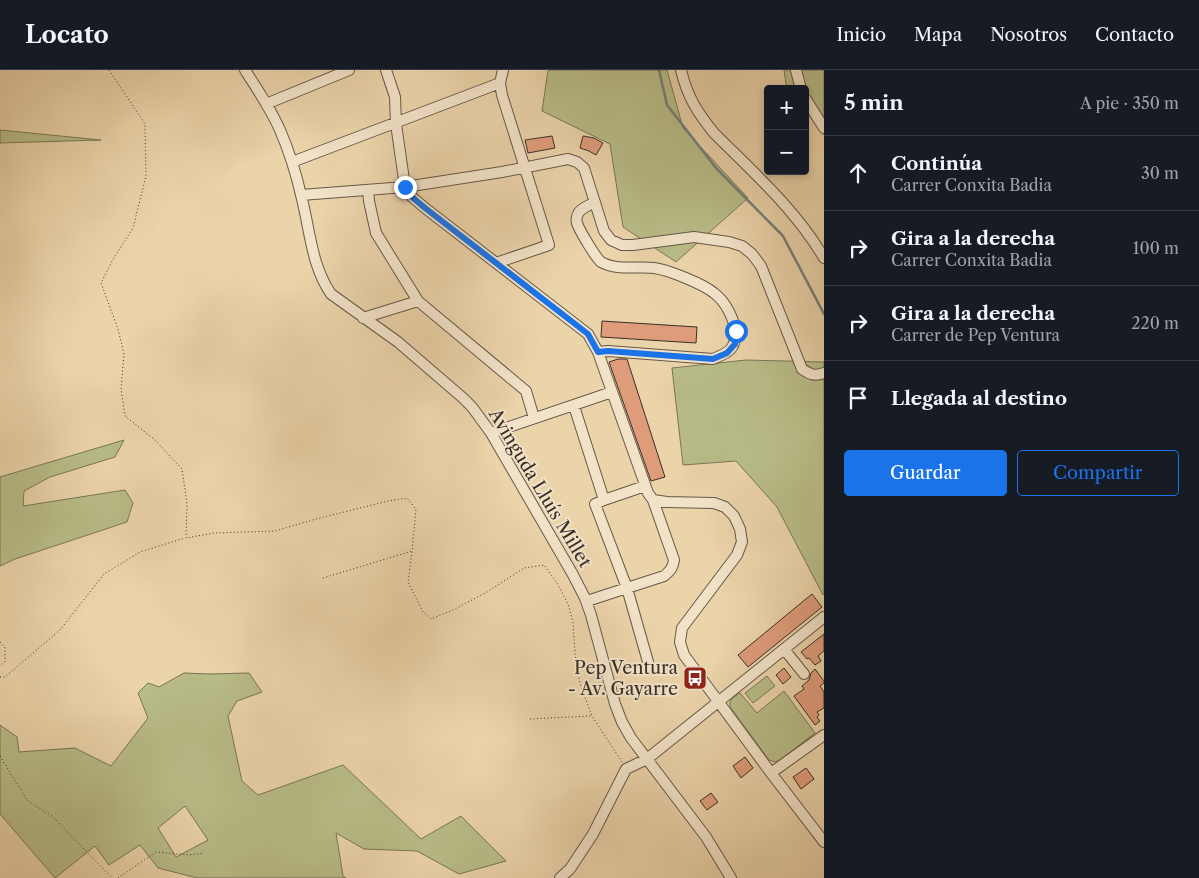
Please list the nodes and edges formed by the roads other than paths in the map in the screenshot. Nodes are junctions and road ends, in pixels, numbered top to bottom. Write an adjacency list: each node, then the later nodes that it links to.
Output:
1 (245, 70): 9 (street, Avinguda Lluís Millet)
2 (349, 70): 9 (street)
3 (386, 70): 11 (street)
4 (503, 70): 7 (street)
5 (681, 70): 19 (street)
6 (796, 70): 8 (street)
7 (500, 83): 11 (street); 14 (street)
8 (800, 85)
9 (266, 104): 13 (street, Avinguda Lluís Millet)
10 (809, 104): 12 (street)
11 (396, 124): 13 (street); 15 (street)
12 (824, 128)
13 (292, 162): 17 (street, Avinguda Lluís Millet)
14 (525, 168): 15 (street); 18 (street); 20 (street)
15 (405, 187): 16 (street); 20 (street)
16 (368, 190): 17 (street); 21 (street)
17 (301, 195): 22 (street, Avinguda Lluís Millet)
18 (595, 202): 23 (street); 24 (street)
19 (824, 258)
20 (496, 263): 23 (street)
21 (418, 301): 22 (street); 27 (street)
22 (363, 318): 28 (street, Avinguda Lluís Millet)
23 (598, 352): 25 (street)
24 (824, 373)
25 (612, 392): 26 (street); 29 (street)
26 (574, 406): 27 (street); 30 (street)
27 (534, 418): 28 (street)
28 (491, 433): 33 (street, Avinguda Lluís Millet)
29 (645, 486): 30 (street); 31 (street)
30 (604, 500): 32 (street)
31 (653, 500): 32 (street); 38 (street)
32 (627, 588): 33 (street); 36 (street)
33 (587, 601): 40 (street, Avinguda Lluís Millet)
34 (824, 617): 35 (street)
35 (784, 649): 37 (street); 38 (street)
36 (650, 669)
37 (804, 674)
38 (719, 702): 40 (street); 41 (street)
39 (824, 735): 41 (street)
40 (647, 759): 43 (street); 44 (street, Avinguda Lluís Millet)
41 (772, 773): 42 (street)
42 (824, 842)
43 (560, 878)
44 (731, 878)

